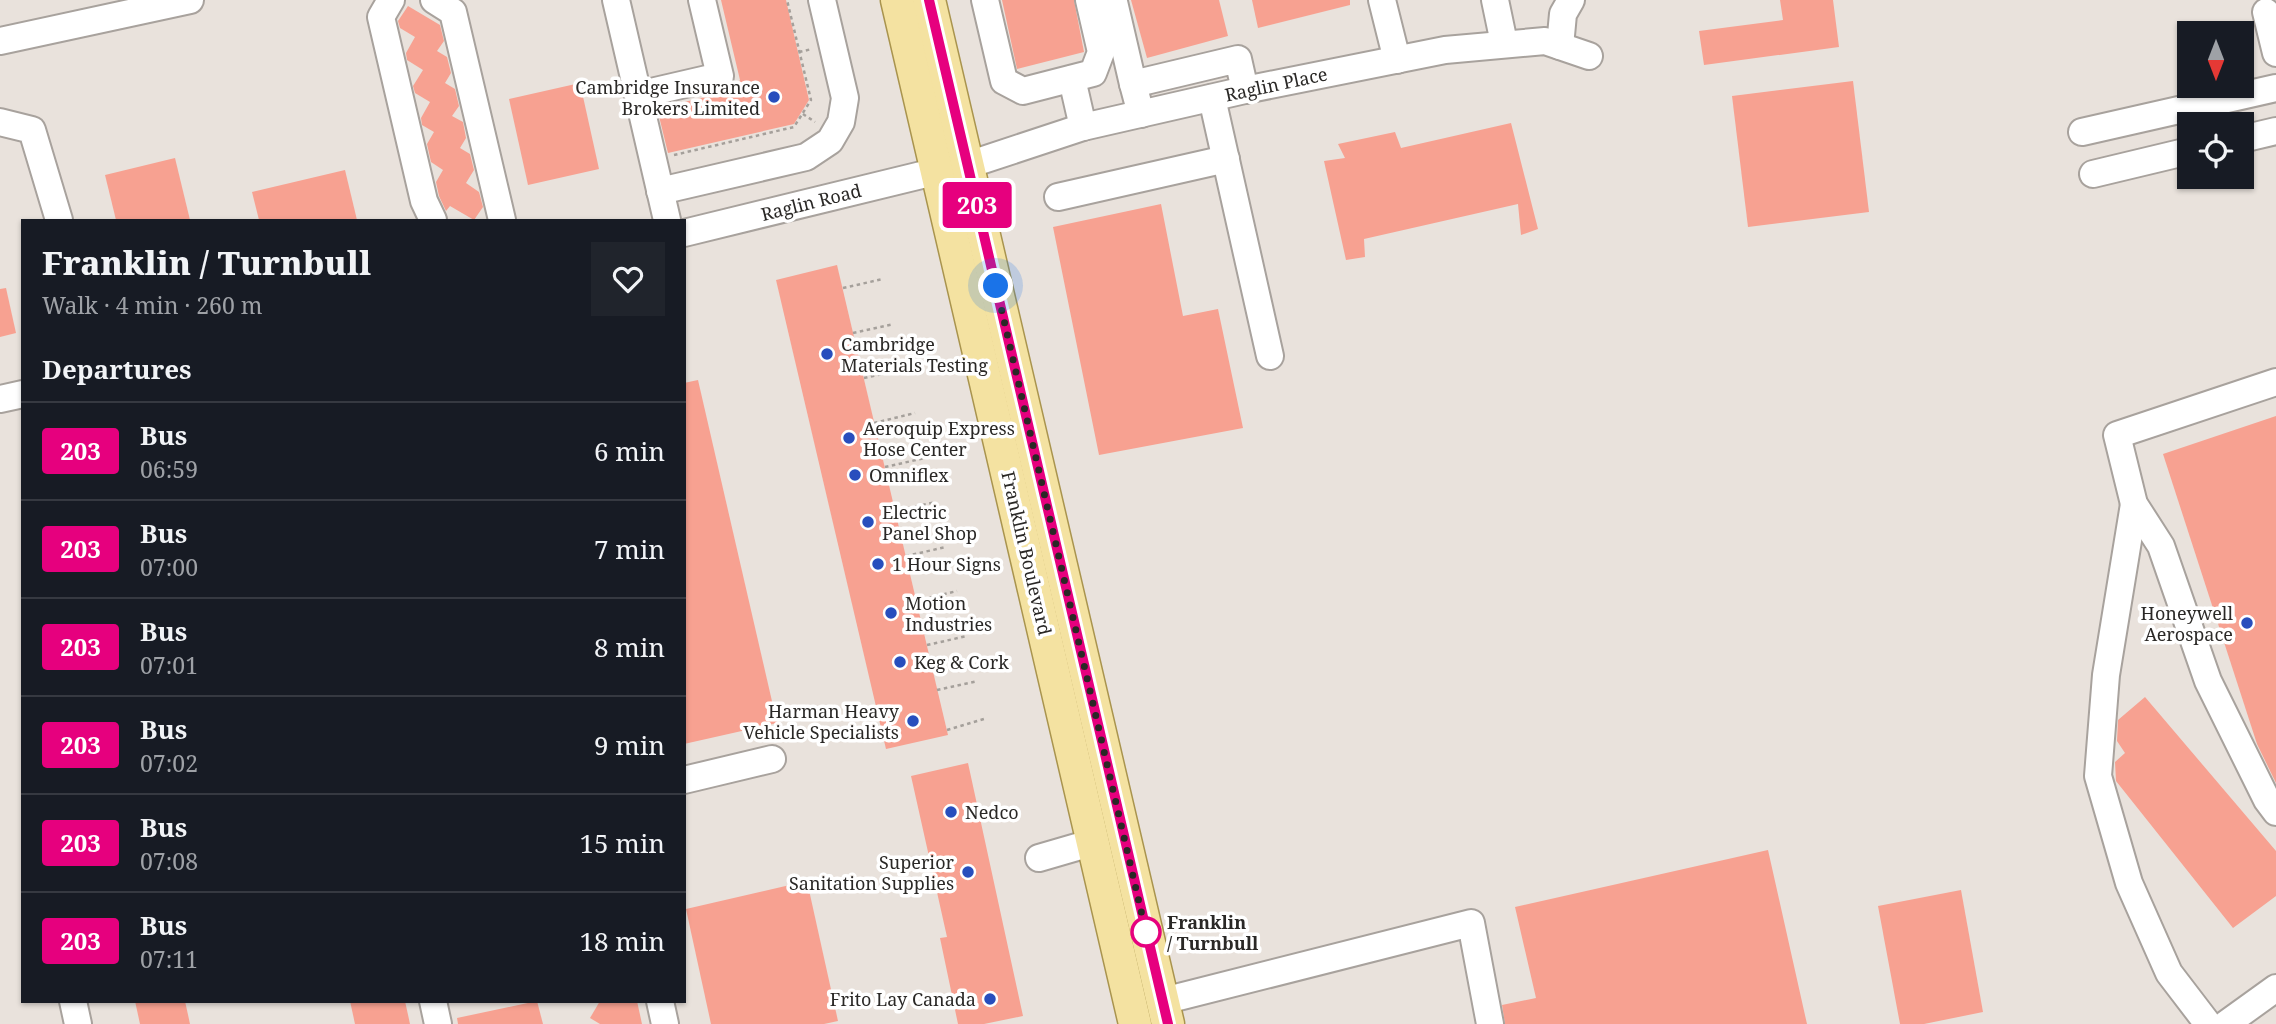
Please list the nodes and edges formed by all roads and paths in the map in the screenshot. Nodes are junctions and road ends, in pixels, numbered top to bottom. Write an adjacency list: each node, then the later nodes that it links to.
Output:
1 (190, 0): 18 (street)
2 (391, 0): 48 (street)
3 (434, 0): 49 (street)
4 (615, 0): 30 (street)
5 (702, 0): 30 (street)
6 (787, 0): 16 (path)
7 (822, 0): 45 (street)
8 (898, 0): 43 (main road, Franklin Boulevard)
9 (929, 0): 43 (main road, Franklin Boulevard)
10 (985, 0): 26 (street)
11 (1382, 0): 25 (street)
12 (1495, 0): 19 (street)
13 (1102, 1): 26 (street); 27 (street)
14 (794, 5): 16 (path)
15 (1561, 5): 20 (street)
16 (789, 6): 22 (path)
17 (2266, 12): 23 (street)
18 (0, 41)
19 (1504, 43): 20 (street, Raglin Place); 25 (street, Raglin Place)
20 (1560, 46): 24 (street, Raglin Place)
21 (810, 49): 22 (path)
22 (799, 52): 32 (path)
23 (2276, 53)
24 (1589, 56)
25 (1397, 60): 29 (street, Raglin Place)
26 (1072, 79): 36 (street)
27 (1133, 83): 29 (street); 33 (street)
28 (2276, 88): 38 (street)
29 (1245, 90): 31 (street, Raglin Place)
30 (638, 95): 45 (street)
31 (1212, 98): 33 (street, Raglin Place); 42 (street)
32 (803, 114): 34 (path); 41 (path)
33 (1141, 114): 36 (street, Raglin Place)
34 (814, 121)
35 (0, 122): 47 (street)
36 (1083, 127): 43 (street, Raglin Place)
37 (2276, 131): 39 (street)
38 (2082, 132)
39 (2254, 136)
40 (2177, 154): 44 (street)
41 (668, 156)
42 (1226, 159): 46 (street); 56 (street)
43 (953, 168): 51 (street, Raglin Road); 82 (main road, Franklin Boulevard); 88 (main road, Franklin Boulevard)
44 (2093, 174)
45 (660, 191): 50 (street)
46 (1058, 197)
47 (59, 219)
48 (433, 219)
49 (502, 219)
50 (667, 219)
51 (686, 233)
52 (883, 279): 53 (path)
53 (843, 288)
54 (894, 324): 55 (path)
55 (853, 333)
56 (1270, 356)
57 (904, 369): 58 (path)
58 (864, 378)
59 (2276, 382): 67 (street)
60 (21, 394): 61 (street)
61 (0, 399)
62 (915, 413): 63 (path)
63 (874, 423)
64 (925, 458): 65 (path)
65 (885, 467)
66 (936, 502): 68 (path)
67 (2134, 504): 81 (street); 95 (street)
68 (895, 511)
69 (946, 547): 70 (path)
70 (906, 556)
71 (957, 591): 72 (path)
72 (916, 601)
73 (967, 636): 74 (path)
74 (926, 645)
75 (978, 681): 76 (path)
76 (937, 690)
77 (987, 718): 78 (path)
78 (947, 730)
79 (772, 759): 80 (street)
80 (686, 780)
81 (2276, 812)
82 (1094, 842): 83 (street); 93 (main road, Franklin Boulevard)
83 (1039, 858)
84 (2276, 988): 89 (street)
85 (73, 1003): 90 (street)
86 (433, 1003): 91 (street)
87 (660, 1003): 92 (street)
88 (1165, 1012): 94 (street)
89 (2236, 1021)
90 (78, 1024)
91 (438, 1024)
92 (665, 1024)
93 (1135, 1024)
94 (1490, 1024)
95 (2208, 1024)

